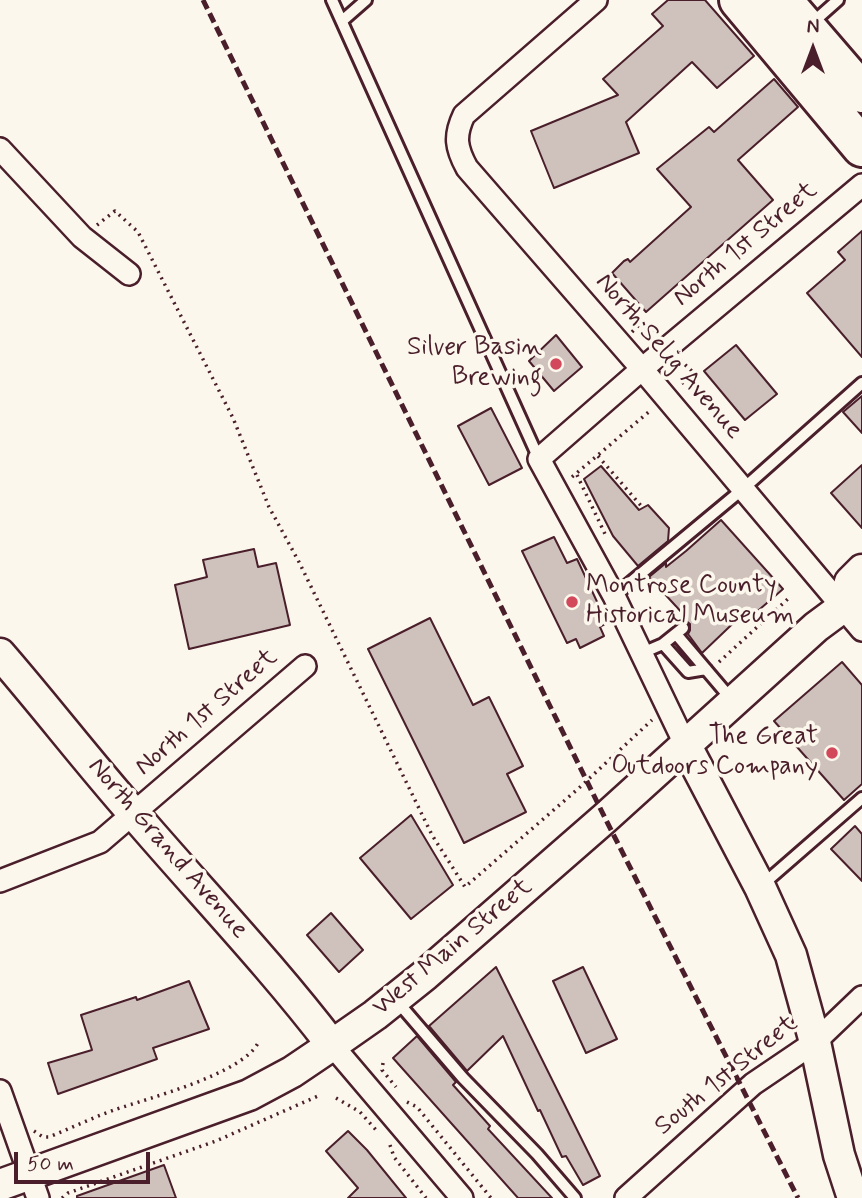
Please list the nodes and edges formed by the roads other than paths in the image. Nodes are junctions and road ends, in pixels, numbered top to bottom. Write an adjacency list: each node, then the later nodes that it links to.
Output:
1 (332, 0): 7 (lane)
2 (366, 0): 7 (lane)
3 (596, 0): 13 (street, North Selig Avenue)
4 (739, 0): 9 (highway)
5 (838, 0): 6 (lane)
6 (794, 14): 8 (highway)
7 (342, 21): 15 (lane)
8 (862, 93)
9 (862, 147)
10 (0, 149): 12 (street)
11 (862, 185): 13 (street, North 1st Street)
12 (129, 274)
13 (642, 369): 15 (street, North 1st Street); 16 (street, North Selig Avenue)
14 (862, 383): 16 (lane)
15 (539, 459): 18 (street)
16 (744, 488): 18 (lane); 19 (street, North Selig Avenue)
17 (862, 570): 19 (main road)
18 (614, 596): 22 (street)
19 (852, 607): 20 (street, North Selig Avenue); 26 (main road, West Main Street)
20 (862, 630)
21 (663, 644): 22 (lane); 25 (lane); 25 (lane)
22 (642, 653): 27 (street)
23 (0, 654): 29 (main road, North Grand Avenue)
24 (305, 666): 29 (street, North 1st Street)
25 (707, 670): 26 (lane)
26 (734, 702): 27 (main road, West Main Street)
27 (685, 744): 31 (main road); 33 (main road, West Main Street)
28 (862, 798): 31 (lane)
29 (133, 814): 30 (street, North 1st Street); 35 (main road, North Grand Avenue)
30 (0, 881)
31 (760, 887): 34 (main road)
32 (862, 998): 34 (street, South 1st Street)
33 (395, 999): 35 (main road, West Main Street); 40 (lane)
34 (815, 1042): 41 (street, South 1st Street); 42 (main road)
35 (332, 1045): 38 (main road, West Main Street); 39 (street)
36 (0, 1091): 38 (street)
37 (0, 1185): 38 (main road, West Main Street)
38 (34, 1186)
39 (462, 1198)
40 (575, 1198)
41 (626, 1198)
42 (853, 1198)

